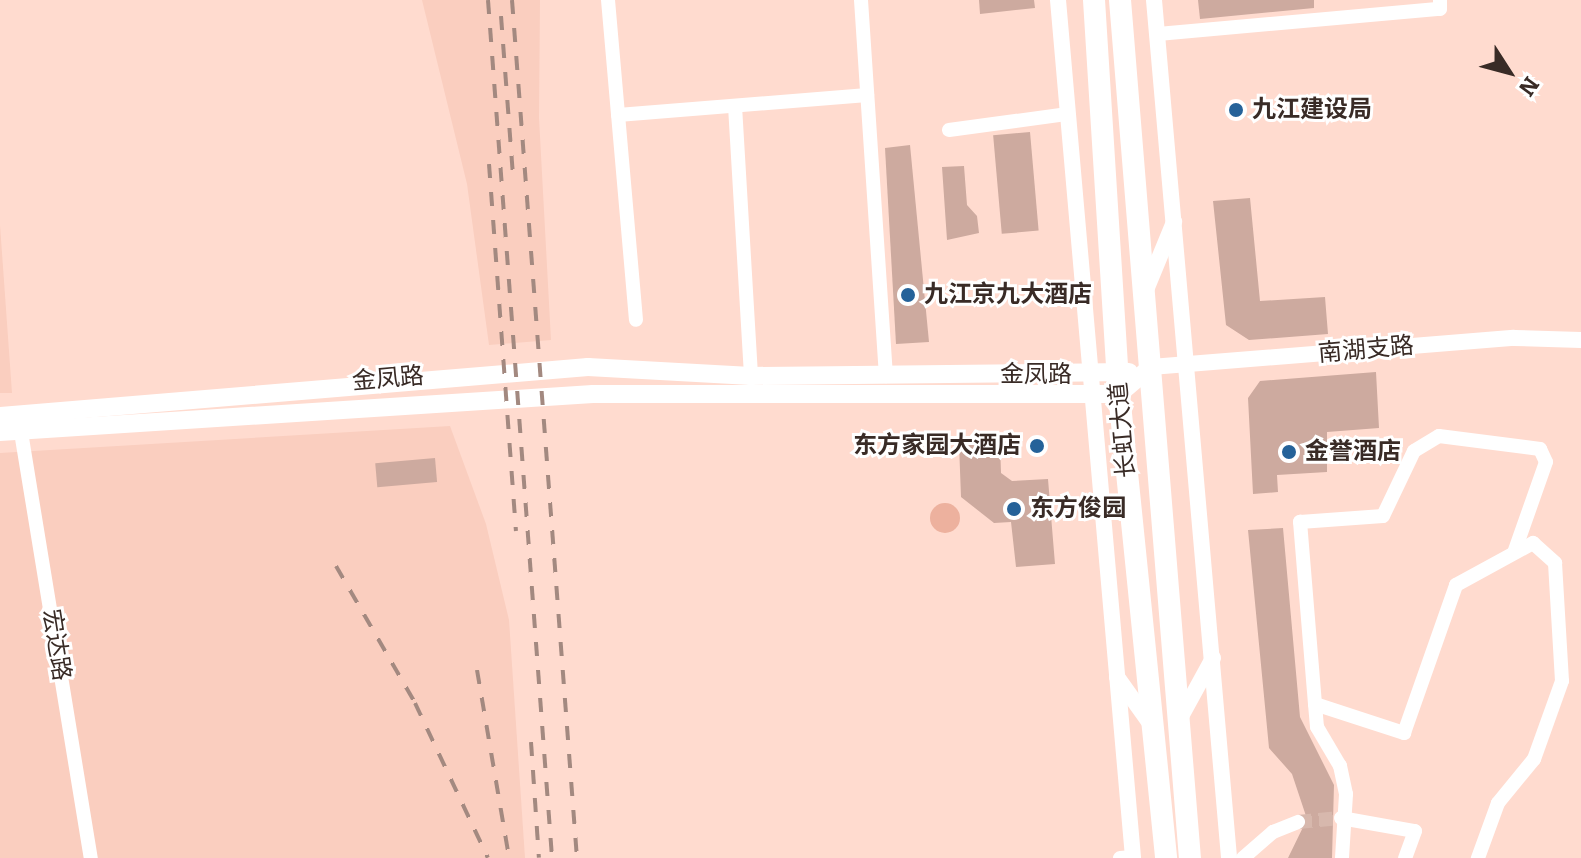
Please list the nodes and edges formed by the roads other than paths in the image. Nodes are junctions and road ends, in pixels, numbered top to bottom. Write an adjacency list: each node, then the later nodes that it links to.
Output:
1 (608, 0): 12 (street)
2 (861, 0): 9 (street)
3 (1058, 0): 11 (street)
4 (1094, 0): 23 (highway, 长虹大道)
5 (1120, 0): 15 (highway, 长虹大道)
6 (1154, 0): 8 (street)
7 (1440, 0): 8 (street)
8 (1158, 34): 14 (street)
9 (867, 95): 10 (street); 21 (street)
10 (735, 106): 12 (street); 20 (street)
11 (1068, 114): 13 (street); 22 (street)
12 (618, 115): 16 (street)
13 (949, 130)
14 (1176, 217): 15 (street); 18 (street)
15 (1146, 291): 19 (highway, 长虹大道)
16 (636, 320)
17 (1581, 340): 18 (street, 南湖支路)
18 (1189, 364): 19 (street, 南湖支路); 28 (street)
19 (1151, 367): 23 (main road, 金凤路); 31 (highway, 长虹大道)
20 (751, 376): 21 (main road, 金凤路); 24 (main road, 金凤路)
21 (886, 376): 22 (main road, 金凤路)
22 (1091, 384): 23 (main road, 金凤路); 26 (main road, 金凤路); 29 (street)
23 (1118, 384): 32 (highway, 长虹大道)
24 (0, 416)
25 (0, 432): 26 (main road, 金凤路)
26 (21, 432): 35 (street, 宏达路)
27 (1514, 553): 30 (street); 30 (street); 43 (street)
28 (1214, 656): 31 (street); 39 (street)
29 (1116, 675): 32 (street); 36 (street)
30 (1315, 704): 33 (street)
31 (1177, 724): 38 (highway, 长虹大道)
32 (1153, 726): 37 (highway, 长虹大道)
33 (1344, 818): 41 (street); 42 (street)
34 (1298, 822): 40 (street)
35 (91, 858)
36 (1128, 858)
37 (1166, 858)
38 (1190, 858)
39 (1229, 858)
40 (1243, 858)
41 (1342, 858)
42 (1405, 858)
43 (1478, 858)

